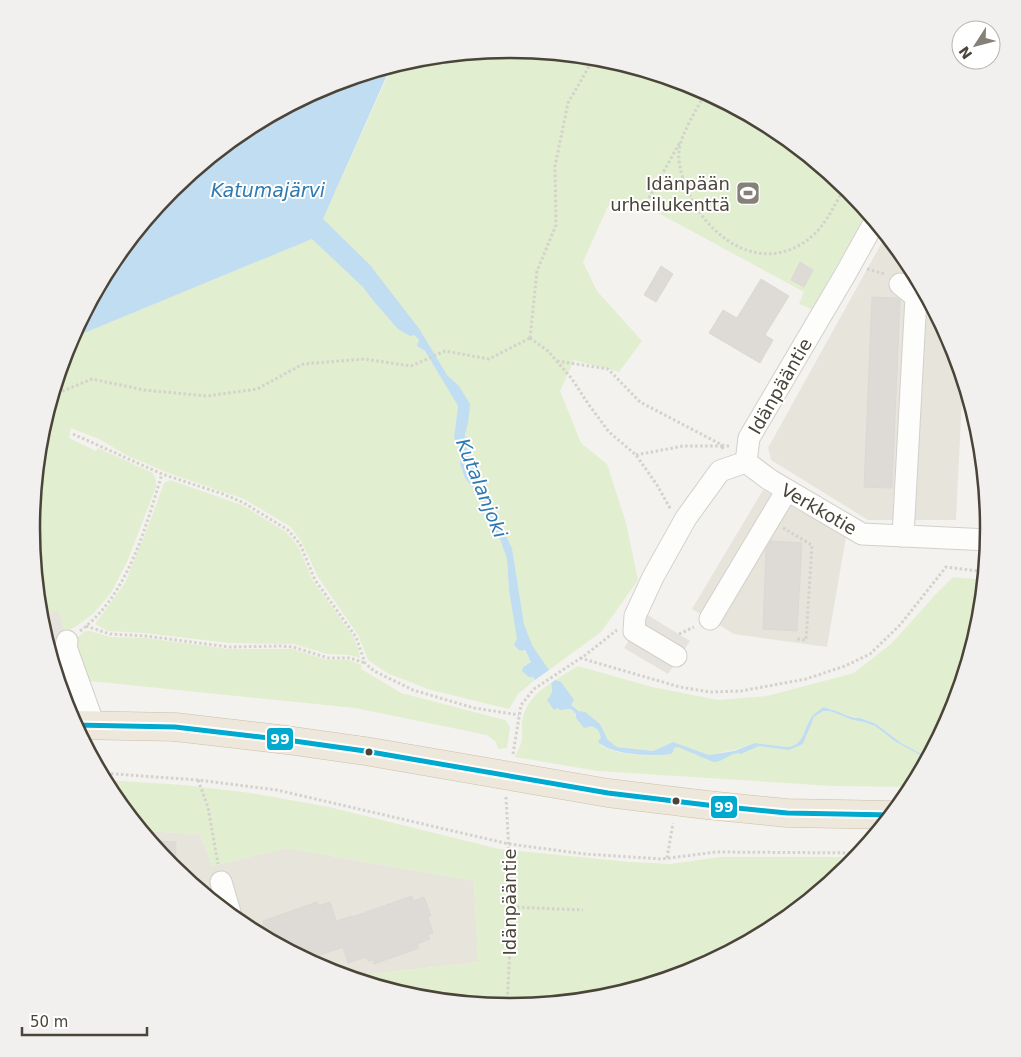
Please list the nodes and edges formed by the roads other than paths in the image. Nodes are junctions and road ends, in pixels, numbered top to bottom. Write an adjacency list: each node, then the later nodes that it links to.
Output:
1 (872, 227): 3 (street, Idänpääntie)
2 (900, 284): 5 (street)
3 (746, 462): 4 (street, Verkkotie); 9 (street)
4 (787, 490): 5 (street, Verkkotie); 7 (street)
5 (903, 536): 6 (street, Verkkotie)
6 (981, 540)
7 (710, 619)
8 (67, 640): 10 (street)
9 (676, 656)
10 (84, 725): 11 (highway)
11 (884, 815)
12 (221, 882): 13 (street)
13 (228, 905)

